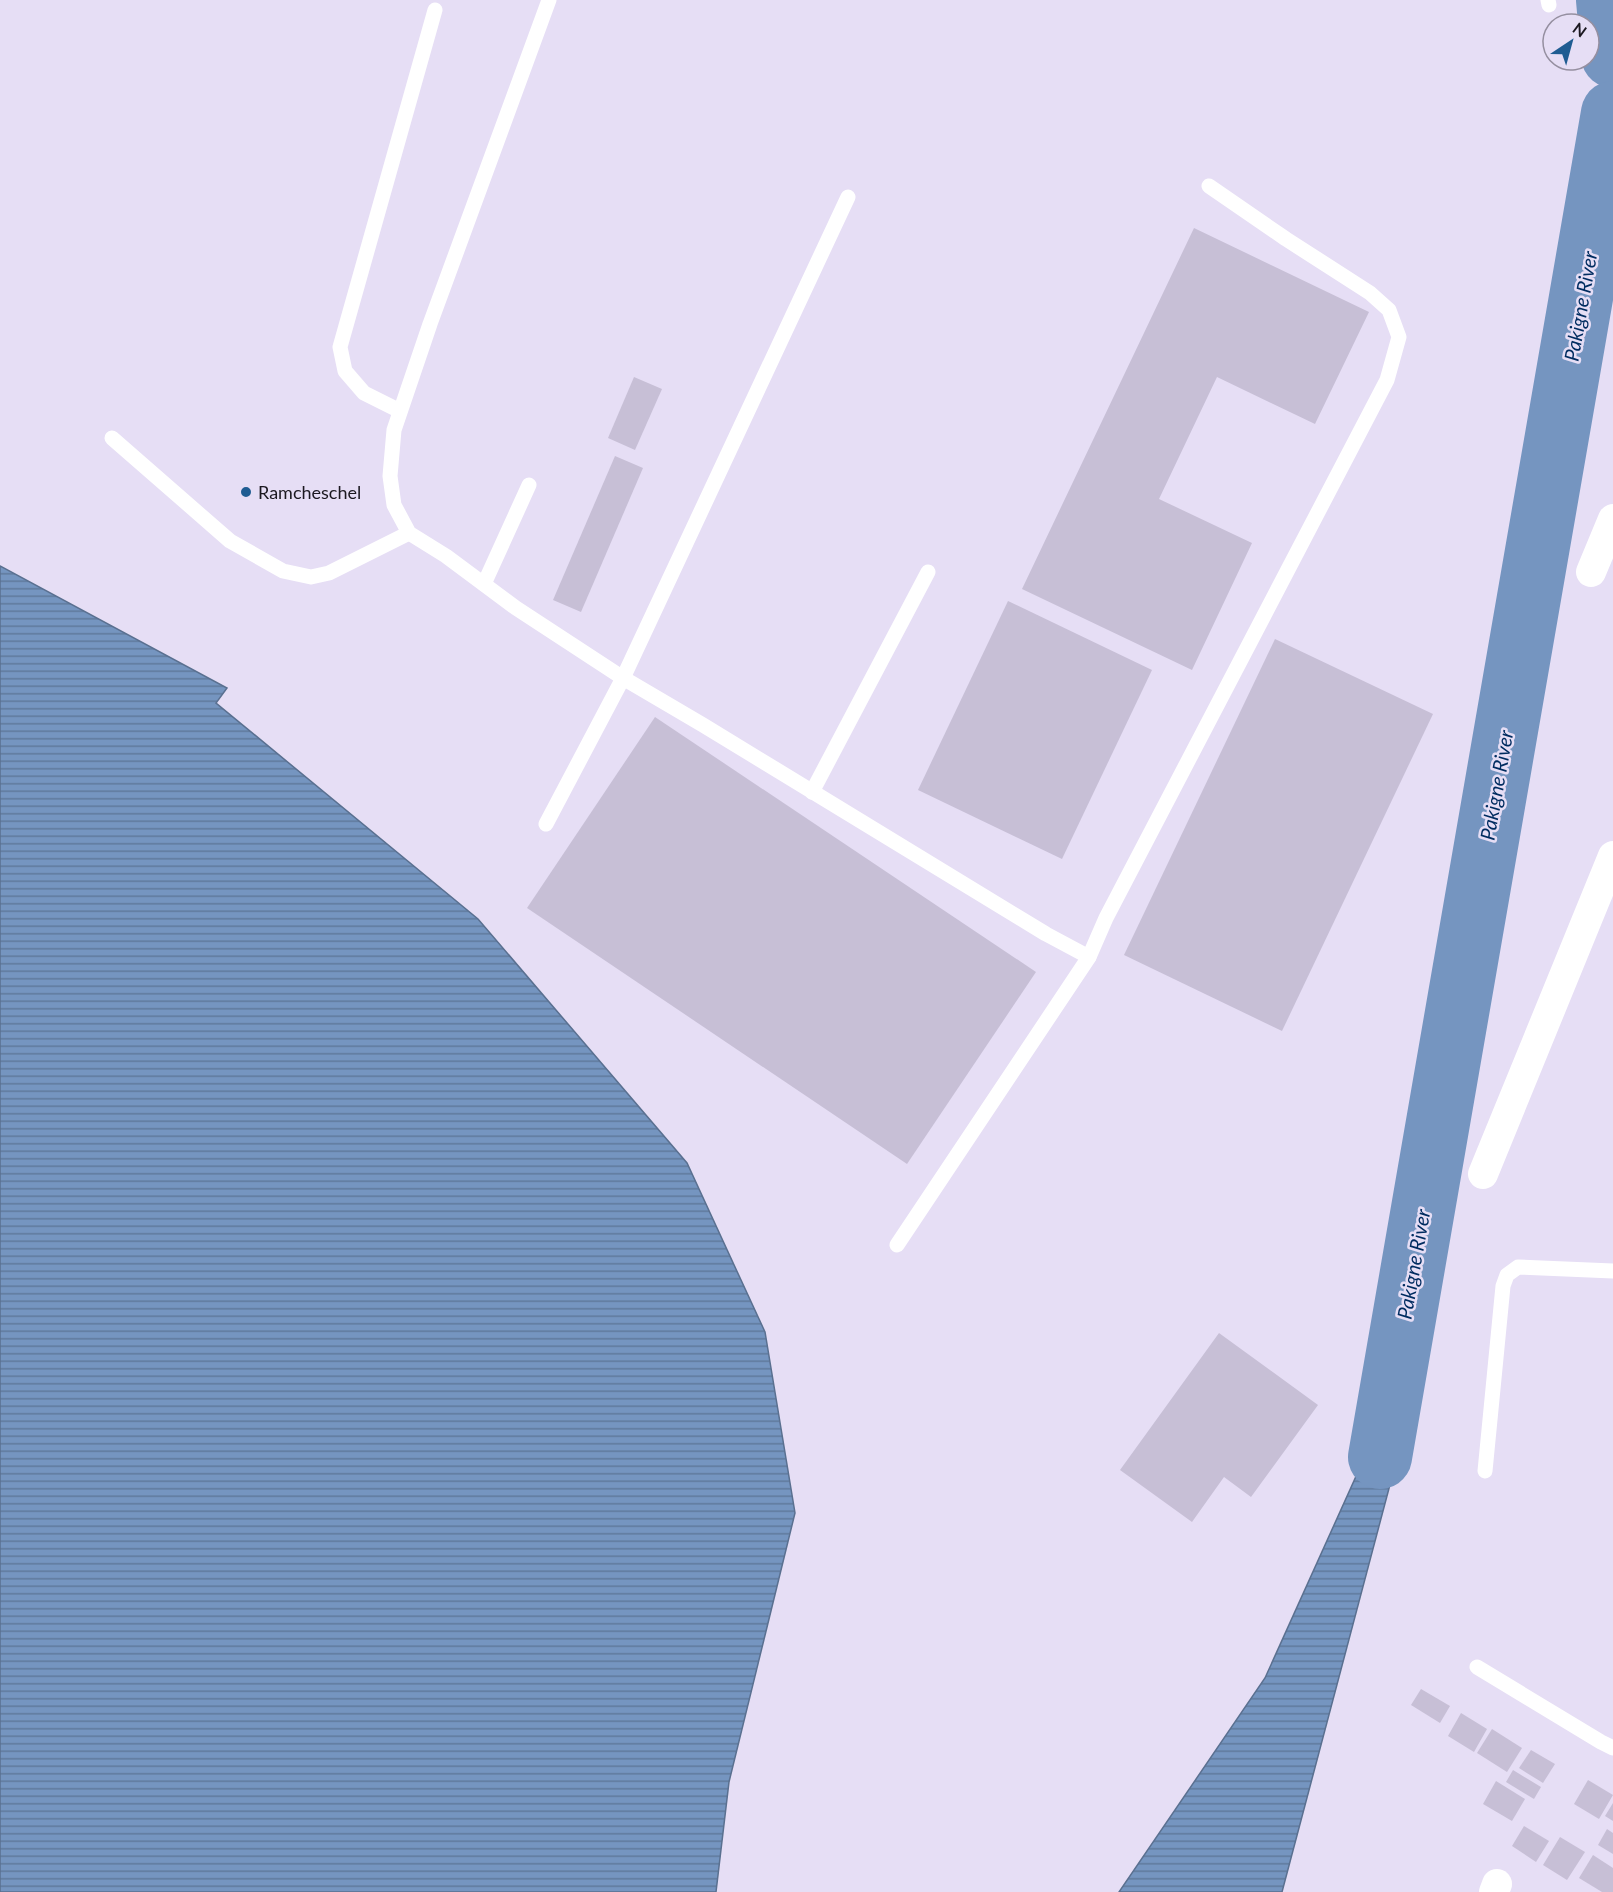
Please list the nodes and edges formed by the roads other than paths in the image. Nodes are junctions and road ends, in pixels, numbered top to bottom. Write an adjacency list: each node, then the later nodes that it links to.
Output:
1 (549, 0): 5 (lane)
2 (435, 10): 5 (lane)
3 (1209, 186): 17 (lane)
4 (848, 197): 13 (lane)
5 (400, 411): 9 (lane)
6 (112, 438): 9 (lane)
7 (529, 485): 12 (lane)
8 (1613, 519): 11 (street)
9 (409, 533): 12 (lane)
10 (928, 572): 14 (lane)
11 (1591, 572)
12 (484, 584): 13 (lane)
13 (623, 678): 14 (lane); 15 (lane)
14 (812, 792): 17 (lane)
15 (546, 824)
16 (1613, 856): 18 (street)
17 (1089, 957): 19 (lane)
18 (1483, 1174)
19 (897, 1245)
20 (1613, 1271): 21 (lane)
21 (1485, 1471)
22 (1477, 1667): 23 (lane)
23 (1613, 1748)

